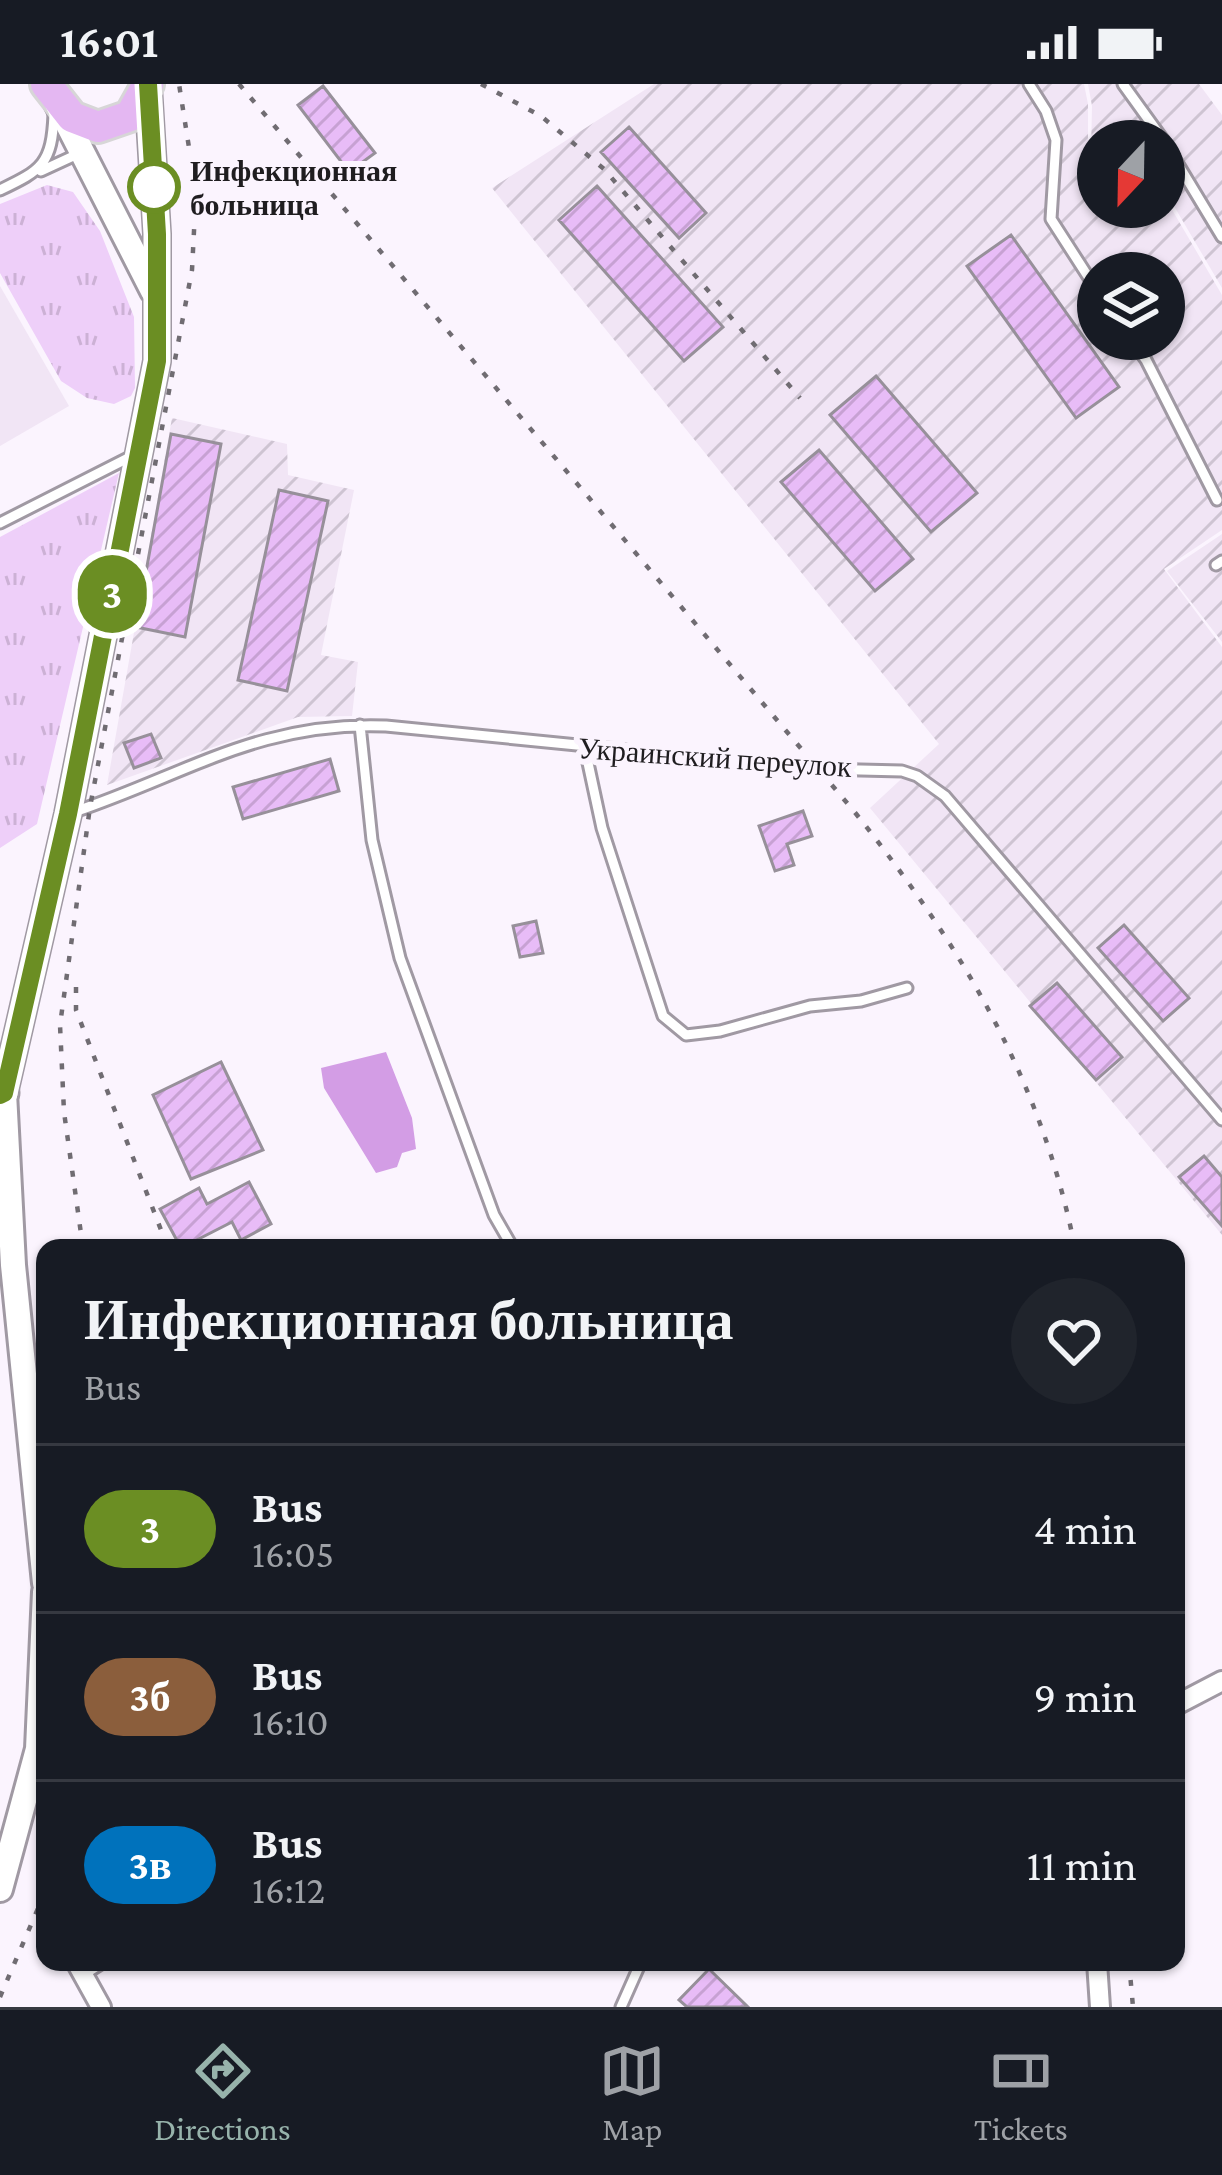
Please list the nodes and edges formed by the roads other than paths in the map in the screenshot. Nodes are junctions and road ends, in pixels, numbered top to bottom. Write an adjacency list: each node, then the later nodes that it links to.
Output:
1 (1029, 84): 11 (lane)
2 (1124, 84): 5 (lane)
3 (148, 86): 4 (main road); 12 (street)
4 (51, 92): 6 (street); 7 (lane)
5 (1149, 120)
6 (80, 153): 7 (lane); 12 (street)
7 (36, 173): 9 (lane)
8 (1185, 176): 10 (lane)
9 (0, 190)
10 (1222, 237)
11 (1077, 259)
12 (159, 304): 14 (street)
13 (1146, 360): 15 (lane)
14 (141, 452): 16 (lane); 19 (street)
15 (1217, 500)
16 (0, 523)
17 (360, 725): 18 (lane, Украинский переулок); 19 (lane, Украинский переулок); 23 (lane)
18 (585, 748): 20 (lane); 22 (lane, Украинский переулок)
19 (68, 814): 21 (street)
20 (907, 988)
21 (2, 1094): 24 (street)
22 (1222, 1120)
23 (508, 1239)
24 (36, 1493)
25 (1222, 1682): 26 (street)
26 (1185, 1701)
27 (36, 1756): 28 (street)
28 (0, 1889)
29 (81, 1971): 32 (street)
30 (637, 1971): 33 (lane)
31 (1097, 1971): 34 (street)
32 (101, 2007)
33 (621, 2007)
34 (1100, 2007)

